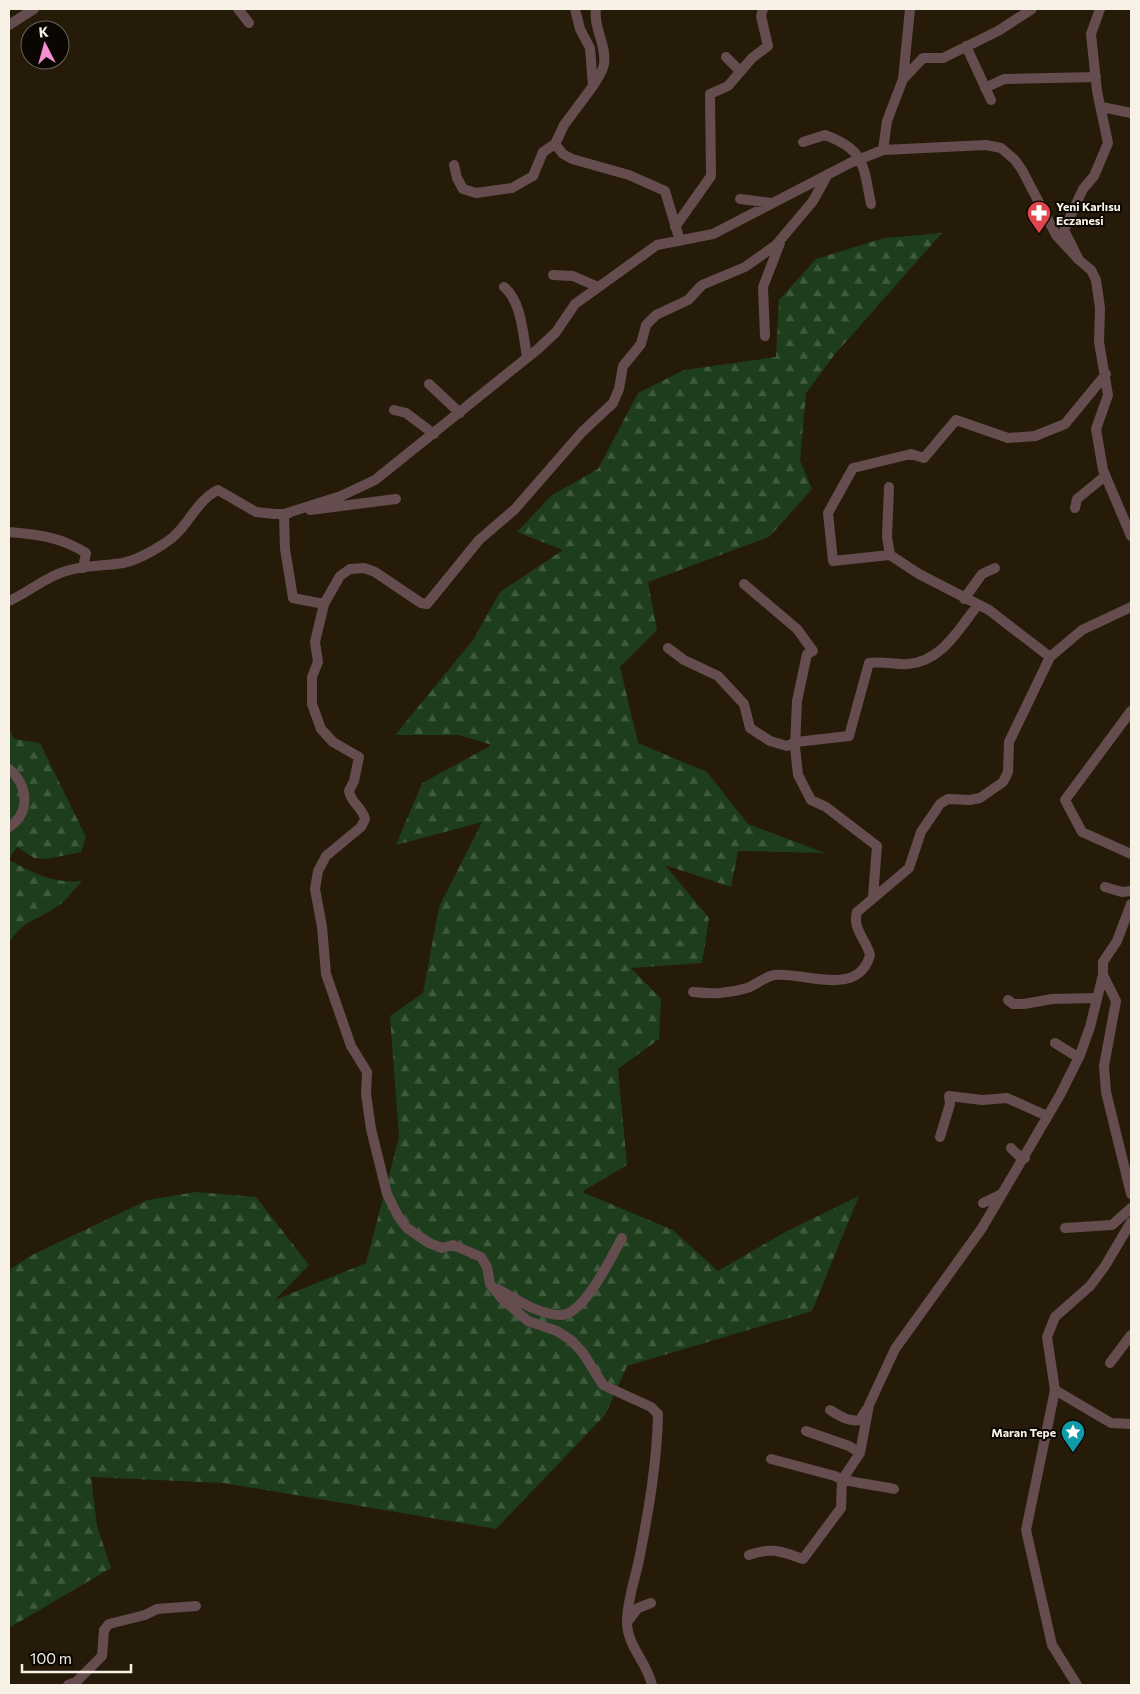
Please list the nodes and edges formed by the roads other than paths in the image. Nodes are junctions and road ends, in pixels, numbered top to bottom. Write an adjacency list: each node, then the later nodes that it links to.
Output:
1 (34, 9): 10 (street)
2 (238, 9): 9 (street)
3 (575, 9): 16 (street)
4 (596, 9): 16 (street)
5 (763, 9): 13 (street)
6 (910, 9): 15 (street)
7 (1032, 9): 11 (street)
8 (1100, 9): 14 (street)
9 (249, 23)
10 (9, 25)
11 (966, 46): 15 (street); 17 (street)
12 (726, 57): 13 (street)
13 (739, 70): 30 (street)
14 (1096, 77): 17 (street); 19 (street)
15 (903, 79): 23 (street)
16 (593, 86): 22 (street)
17 (985, 88): 18 (street)
18 (991, 100)
19 (1102, 107): 20 (street); 33 (street)
20 (1131, 113)
21 (802, 142): 24 (street)
22 (555, 144): 25 (street); 30 (street)
23 (883, 150): 24 (street); 33 (street)
24 (861, 158): 26 (street); 29 (street)
25 (454, 165)
26 (828, 174): 28 (street); 31 (street)
27 (740, 199): 28 (street)
28 (773, 203): 32 (street)
29 (871, 204)
30 (675, 226): 32 (street)
31 (783, 236): 37 (street); 57 (street)
32 (680, 241): 36 (street)
33 (1079, 260): 39 (street)
34 (553, 275): 36 (street)
35 (504, 287): 38 (street)
36 (598, 287): 38 (street)
37 (765, 336)
38 (527, 357): 42 (street)
39 (1106, 374): 44 (street); 51 (street)
40 (429, 384): 42 (street)
41 (394, 410): 43 (street)
42 (460, 413): 43 (street)
43 (434, 434): 48 (street)
44 (1105, 476): 47 (street); 50 (street)
45 (889, 487): 51 (street)
46 (396, 499): 48 (street)
47 (1076, 508)
48 (284, 514): 52 (street); 57 (street)
49 (9, 532): 52 (street)
50 (1131, 536)
51 (890, 555): 55 (street)
52 (83, 568): 56 (street)
53 (995, 568): 55 (street)
54 (744, 584): 63 (street)
55 (964, 599): 58 (street)
56 (9, 600)
57 (324, 604): 88 (street)
58 (977, 606): 61 (street); 63 (street)
59 (1131, 607): 61 (street)
60 (668, 648): 63 (street)
61 (1050, 657): 69 (street)
62 (1131, 711): 66 (street)
63 (796, 742): 69 (street)
64 (9, 769): 65 (street)
65 (9, 827)
66 (1131, 854)
67 (1105, 887): 68 (street)
68 (1131, 891)
69 (873, 897): 72 (street)
70 (1131, 904): 71 (street)
71 (1102, 975): 73 (street); 82 (street)
72 (693, 992)
73 (1096, 998): 74 (street); 76 (street)
74 (1008, 1000)
75 (1055, 1043): 76 (street)
76 (1080, 1055): 77 (street)
77 (1047, 1116): 78 (street); 80 (street)
78 (940, 1136)
79 (1011, 1148): 80 (street)
80 (1024, 1158): 81 (street)
81 (1003, 1194): 83 (street); 92 (street)
82 (1131, 1194)
83 (983, 1203)
84 (1131, 1208): 86 (street)
85 (1131, 1222): 91 (street)
86 (1065, 1228)
87 (622, 1238): 88 (street)
88 (490, 1284): 103 (street)
89 (1131, 1335): 90 (street)
90 (1110, 1363)
91 (1055, 1390): 94 (street); 106 (street)
92 (869, 1405): 93 (street); 96 (street)
93 (830, 1410)
94 (1131, 1424)
95 (806, 1431): 96 (street)
96 (860, 1453): 98 (street)
97 (771, 1459): 98 (street)
98 (842, 1480): 99 (street); 100 (street)
99 (894, 1489)
100 (749, 1554)
101 (652, 1603): 103 (street)
102 (196, 1606): 104 (street)
103 (627, 1622): 105 (street)
104 (68, 1685)
105 (652, 1685)
106 (1077, 1685)

